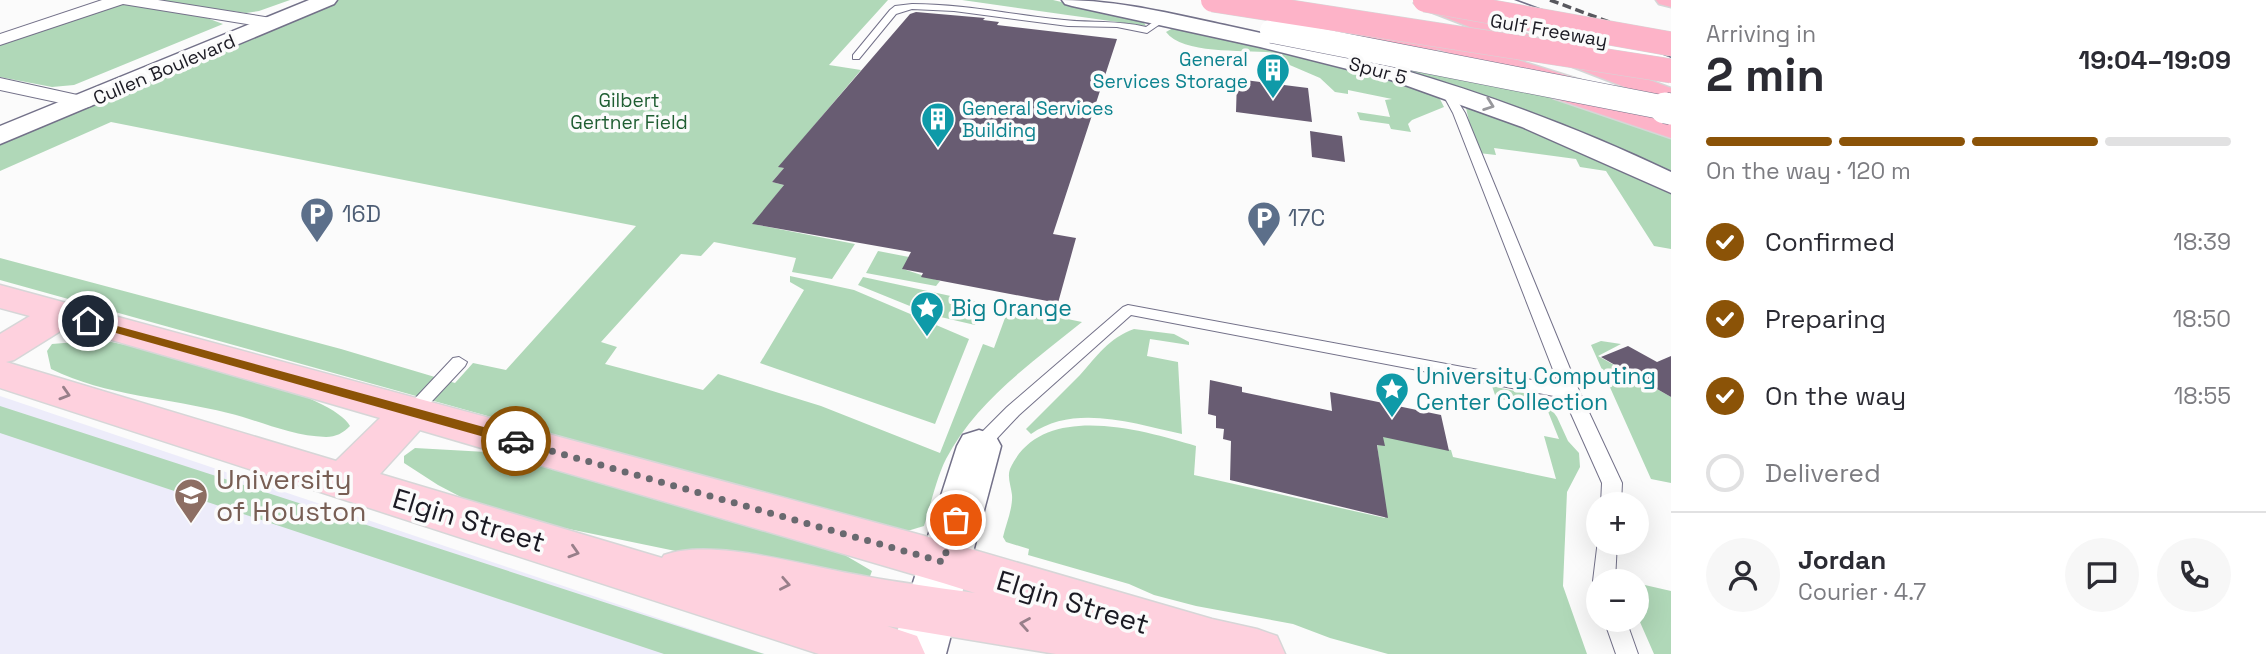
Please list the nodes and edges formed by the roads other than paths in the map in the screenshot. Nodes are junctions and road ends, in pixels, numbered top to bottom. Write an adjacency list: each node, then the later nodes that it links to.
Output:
1 (118, 0): 19 (street)
2 (127, 0): 17 (street)
3 (300, 0): 17 (main road, Cullen Boulevard)
4 (327, 0): 17 (main road, Cullen Boulevard)
5 (1072, 0): 16 (main road, Spur 5)
6 (1116, 0): 30 (main road, bridge)
7 (1213, 0): 24 (highway, bridge)
8 (1219, 0): 33 (highway)
9 (1282, 0): 32 (highway)
10 (1425, 0): 20 (highway, Gulf Freeway, bridge)
11 (1459, 0): 18 (highway, Gulf Freeway); 25 (highway)
12 (1495, 0): 23 (main road)
13 (1666, 0): 15 (highway)
14 (1408, 1): 21 (highway, Gulf Freeway); 28 (highway)
15 (1671, 1)
16 (1162, 20): 22 (lane); 27 (main road, Spur 5)
17 (260, 22): 29 (main road, Cullen Boulevard)
18 (1671, 37)
19 (0, 40)
20 (1671, 44)
21 (1671, 52)
22 (856, 57)
23 (1671, 66)
24 (1671, 71)
25 (1671, 81)
26 (0, 83): 29 (street)
27 (1445, 89): 35 (main road, Spur 5, one-way to 35); 41 (lane)
28 (1671, 97)
29 (73, 100): 31 (main road, Cullen Boulevard); 34 (main road, Cullen Boulevard)
30 (1671, 109)
31 (0, 122)
32 (1671, 124)
33 (1671, 130)
34 (0, 136)
35 (1671, 184)
36 (0, 296): 37 (main road)
37 (62, 314): 38 (main road); 42 (main road)
38 (0, 351)
39 (459, 362): 42 (lane)
40 (0, 374): 44 (main road, Elgin Street, one-way to 44)
41 (1571, 393): 43 (lane); 45 (lane)
42 (413, 411): 44 (main road); 47 (main road)
43 (979, 446): 47 (main road)
44 (345, 481): 46 (main road, Elgin Street, one-way to 46)
45 (1612, 492)
46 (620, 566): 47 (main road, one-way to 47); 50 (main road, Elgin Street)
47 (930, 609): 49 (main road, one-way to 47)
48 (1619, 632): 51 (lane)
49 (1235, 649)
50 (897, 654)
51 (1627, 654)

